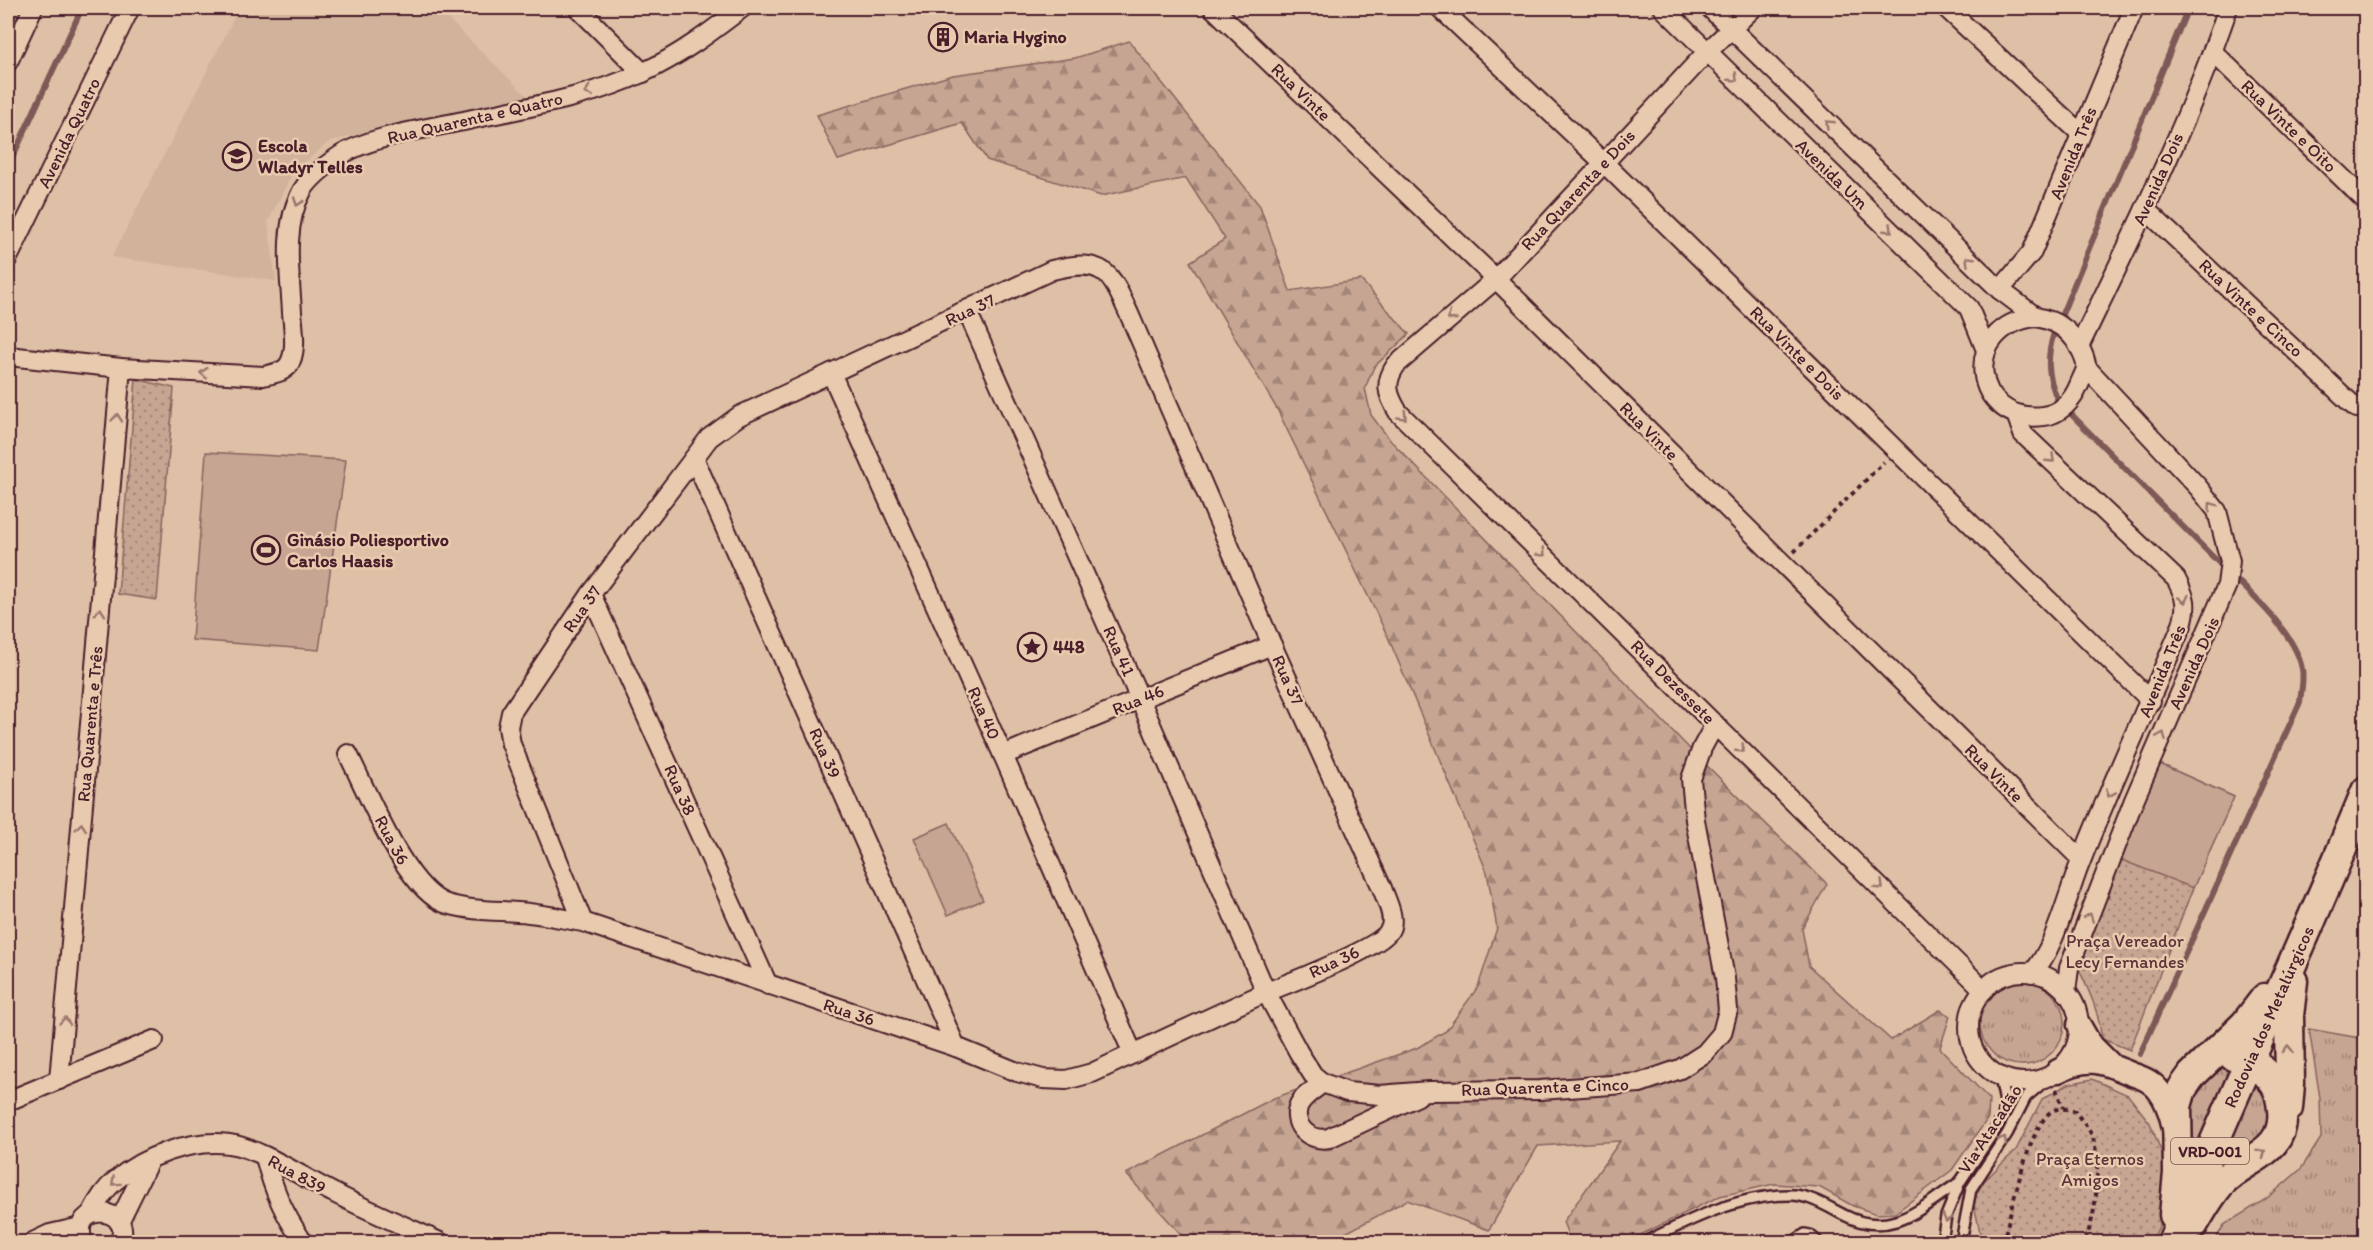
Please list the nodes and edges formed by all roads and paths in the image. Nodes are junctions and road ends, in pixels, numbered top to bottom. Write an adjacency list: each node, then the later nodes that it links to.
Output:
1 (33, 8): 16 (street)
2 (130, 8): 22 (street, Avenida Quatro)
3 (578, 8): 17 (street)
4 (742, 8): 17 (street, Rua Quarenta e Quatro)
5 (1213, 8): 23 (street, Rua Vinte)
6 (1440, 8): 19 (street, Rua Vinte e Dois)
7 (1663, 8): 14 (street, Avenida Um)
8 (1710, 8): 13 (street, Avenida Um)
9 (1753, 8): 13 (street, Rua Quarenta e Dois)
10 (1946, 8): 18 (street)
11 (2134, 8): 18 (street, Avenida Três)
12 (2228, 8): 15 (street, Avenida Dois)
13 (1731, 28): 14 (street, Rua Quarenta e Dois); 24 (street, Avenida Um, one-way to 13)
14 (1707, 52): 19 (street, Rua Quarenta e Dois); 28 (street, Avenida Um, one-way to 28)
15 (2213, 52): 20 (street, Rua Vinte e Oito); 21 (street, Avenida Dois)
16 (8, 62)
17 (643, 73): 32 (street, Rua Quarenta e Quatro, one-way to 32)
18 (2080, 133): 24 (street, Avenida Três)
19 (1604, 163): 23 (street, Rua Quarenta e Dois); 36 (street, Rua Vinte e Dois)
20 (2366, 201)
21 (2145, 209): 27 (street, Avenida Dois); 34 (street, Rua Vinte e Cinco)
22 (8, 258)
23 (1496, 279): 30 (street, Rua Quarenta e Dois, one-way to 30); 38 (street, Rua Vinte)
24 (2000, 290): 26 (street, Avenida Um)
25 (967, 311): 33 (street, Rua 37); 40 (street, Rua 37); 41 (street, Rua 41)
26 (2036, 317): 27 (street); 28 (street)
27 (2079, 346): 31 (street)
28 (1986, 350): 35 (street)
29 (8, 356): 32 (street, Rua Quarenta e Quatro)
30 (1396, 365): 43 (street, Rua Dezessete, one-way to 43)
31 (2086, 367): 35 (street); 55 (street, Avenida Dois, one-way to 31)
32 (121, 368): 65 (street, Rua Quarenta e Três, one-way to 32)
33 (831, 373): 37 (street, Rua 37); 45 (street, Rua 40)
34 (2356, 408)
35 (2016, 414): 42 (street, Avenida Três, one-way to 42)
36 (1895, 450): 38 (path); 42 (street, Rua Vinte e Dois)
37 (694, 458): 39 (street, Rua 37); 58 (street, Rua 39)
38 (1782, 563): 47 (street, Rua Vinte)
39 (591, 594): 49 (street, Rua 37); 52 (street, Rua 38)
40 (1272, 645): 41 (street, Rua 46); 48 (street, Rua 37)
41 (1140, 699): 45 (street, Rua 46); 54 (street, Rua 41)
42 (2151, 701): 47 (street, Avenida Três, one-way to 47)
43 (1715, 724): 53 (street, Rua Dezessete, one-way to 53); 68 (street, Rua Quarenta e Cinco)
44 (348, 754): 49 (street, Rua 36)
45 (1003, 755): 59 (street, Rua 40)
46 (2366, 791): 50 (main road, Rodovia dos Metalúrgicos)
47 (2081, 859): 51 (street, Avenida Três)
48 (1392, 918): 54 (street, Rua 36)
49 (583, 922): 52 (street, Rua 36)
50 (2299, 946): 60 (main road, Rodovia dos Metalúrgicos); 61 (main road); 70 (main road, one-way to 50)
51 (2032, 973): 53 (street); 55 (street)
52 (768, 985): 58 (street, Rua 36)
53 (1984, 990): 64 (street)
54 (1266, 992): 59 (street, Rua 36); 66 (street)
55 (2066, 992): 56 (street)
56 (2079, 1025): 62 (street); 63 (street)
57 (154, 1040): 65 (street)
58 (956, 1047): 59 (street, Rua 36)
59 (1132, 1054)
60 (2249, 1060): 61 (main road); 70 (main road); 89 (main road, Rodovia dos Metalúrgicos / VRD-001)
61 (2202, 1065): 67 (street); 71 (main road)
62 (2112, 1066): 63 (street); 67 (street)
63 (2054, 1073): 64 (street); 85 (lane, Via Atacadão, one-way to 63)
64 (2000, 1077): 74 (lane, Via Atacadão)
65 (59, 1080): 69 (street)
66 (1323, 1083): 68 (street, Rua Quarenta e Cinco); 68 (street)
67 (2151, 1083): 71 (street)
68 (1429, 1091)
69 (8, 1101)
70 (2282, 1128): 90 (main road, one-way to 70)
71 (2177, 1143): 88 (main road)
72 (265, 1157): 73 (street, Rua 839); 79 (street); 80 (street, Rua 839)
73 (149, 1161): 75 (street); 76 (street, Rua 839, one-way to 76)
74 (1960, 1182): 81 (lane, Via Atacadão); 84 (lane, Via Atacadão, one-way to 84)
75 (119, 1222): 76 (street); 78 (street)
76 (85, 1228): 77 (street)
77 (33, 1242)
78 (118, 1242)
79 (303, 1242)
80 (440, 1242)
81 (1645, 1242)
82 (1793, 1242): 83 (lane)
83 (1818, 1242)
84 (1942, 1242)
85 (1961, 1242)
86 (2003, 1242): 87 (path)
87 (2084, 1242)
88 (2167, 1242)
89 (2172, 1242)
90 (2184, 1242)

